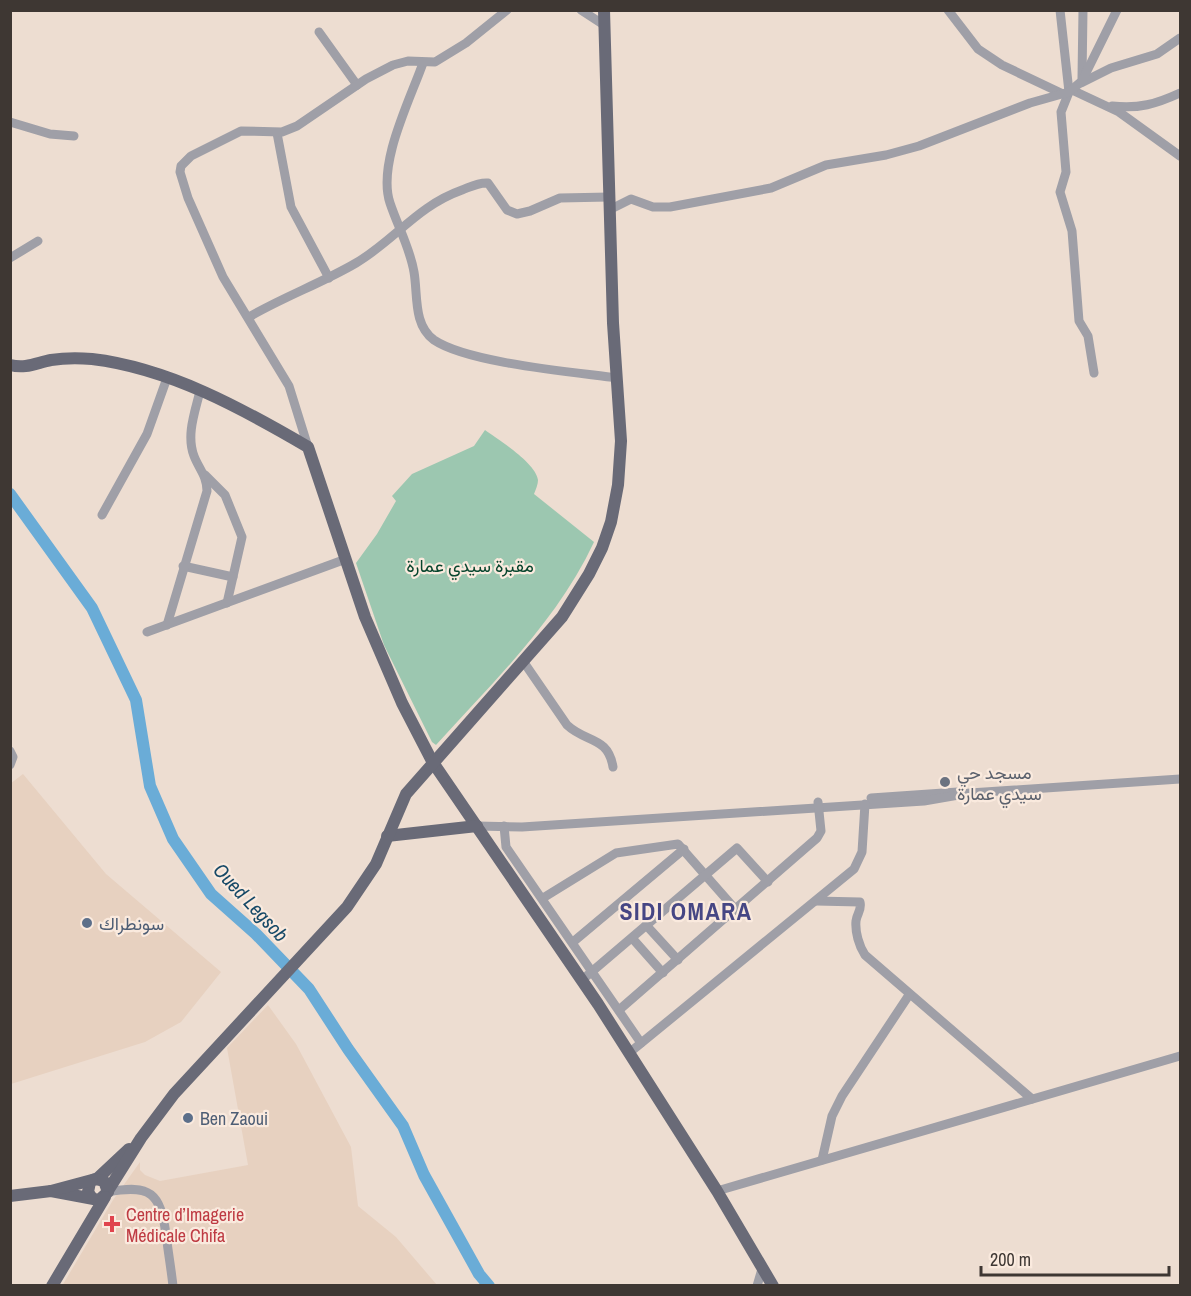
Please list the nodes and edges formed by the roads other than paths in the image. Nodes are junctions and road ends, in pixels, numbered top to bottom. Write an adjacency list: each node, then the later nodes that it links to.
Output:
1 (507, 10): 12 (street)
2 (581, 10): 9 (street)
3 (604, 10): 9 (main road)
4 (948, 10): 14 (street)
5 (1060, 10): 14 (street)
6 (1083, 10): 14 (street)
7 (1124, 10): 8 (street)
8 (1115, 15): 14 (street)
9 (604, 25): 21 (main road)
10 (319, 32): 13 (street)
11 (1180, 38): 14 (street)
12 (423, 63): 13 (street); 23 (street)
13 (357, 85): 18 (street)
14 (1072, 88): 16 (street); 22 (street); 29 (street)
15 (1180, 93): 16 (street)
16 (1103, 105): 20 (street)
17 (10, 122): 19 (street)
18 (278, 133): 26 (street); 27 (street)
19 (74, 136)
20 (1180, 156)
21 (609, 196): 22 (main road); 23 (street)
22 (609, 210): 31 (main road)
23 (400, 229): 26 (street); 31 (street)
24 (38, 241): 25 (street)
25 (10, 258)
26 (329, 278): 27 (street)
27 (249, 317): 33 (street)
28 (10, 365): 30 (main road)
29 (1094, 373)
30 (167, 378): 32 (main road); 35 (street)
31 (617, 378): 42 (main road)
32 (200, 391): 33 (main road); 34 (street)
33 (308, 447): 36 (main road)
34 (205, 475): 37 (street); 38 (street)
35 (102, 515)
36 (346, 560): 39 (street); 44 (main road)
37 (183, 566): 38 (street); 40 (street)
38 (233, 577): 39 (street)
39 (226, 603): 40 (street)
40 (166, 625): 41 (street)
41 (147, 633)
42 (523, 661): 44 (main road); 46 (street)
43 (10, 751): 45 (street)
44 (432, 761): 51 (main road); 53 (main road)
45 (10, 765)
46 (613, 767)
47 (1180, 779): 48 (street)
48 (970, 793): 49 (street); 50 (street)
49 (819, 804): 50 (street); 52 (street); 58 (street)
50 (866, 804): 60 (street)
51 (477, 826): 52 (street); 53 (main road); 54 (main road)
52 (508, 826): 54 (street)
53 (387, 836): 75 (main road)
54 (501, 849): 57 (main road)
55 (684, 849): 56 (street); 59 (street); 64 (street)
56 (705, 875): 58 (street); 61 (street); 62 (street)
57 (523, 880): 59 (street); 68 (main road)
58 (768, 882): 61 (street)
59 (543, 898): 64 (street)
60 (816, 901): 69 (street); 71 (street)
61 (736, 910): 65 (street)
62 (646, 925): 63 (street); 65 (street)
63 (632, 938): 66 (street); 67 (street)
64 (573, 942): 66 (street)
65 (678, 960): 67 (street)
66 (592, 971): 68 (street); 70 (street)
67 (663, 973): 70 (street)
68 (582, 980): 72 (main road)
69 (909, 995): 74 (street); 76 (street)
70 (619, 1010): 71 (street)
71 (641, 1043): 72 (street)
72 (629, 1053): 79 (main road)
73 (1180, 1056): 74 (street)
74 (1032, 1099): 76 (street)
75 (141, 1138): 77 (main road); 80 (main road)
76 (822, 1160): 79 (street)
77 (95, 1179): 78 (main road); 80 (main road); 83 (main road)
78 (51, 1191): 81 (main road); 82 (main road)
79 (717, 1191): 85 (main road)
80 (107, 1192): 83 (main road); 84 (main road); 87 (street)
81 (10, 1196)
82 (79, 1196): 83 (main road); 84 (main road)
83 (92, 1198)
84 (87, 1228): 86 (main road)
85 (762, 1269): 88 (street); 89 (main road)
86 (52, 1286)
87 (173, 1286)
88 (757, 1286)
89 (773, 1286)

